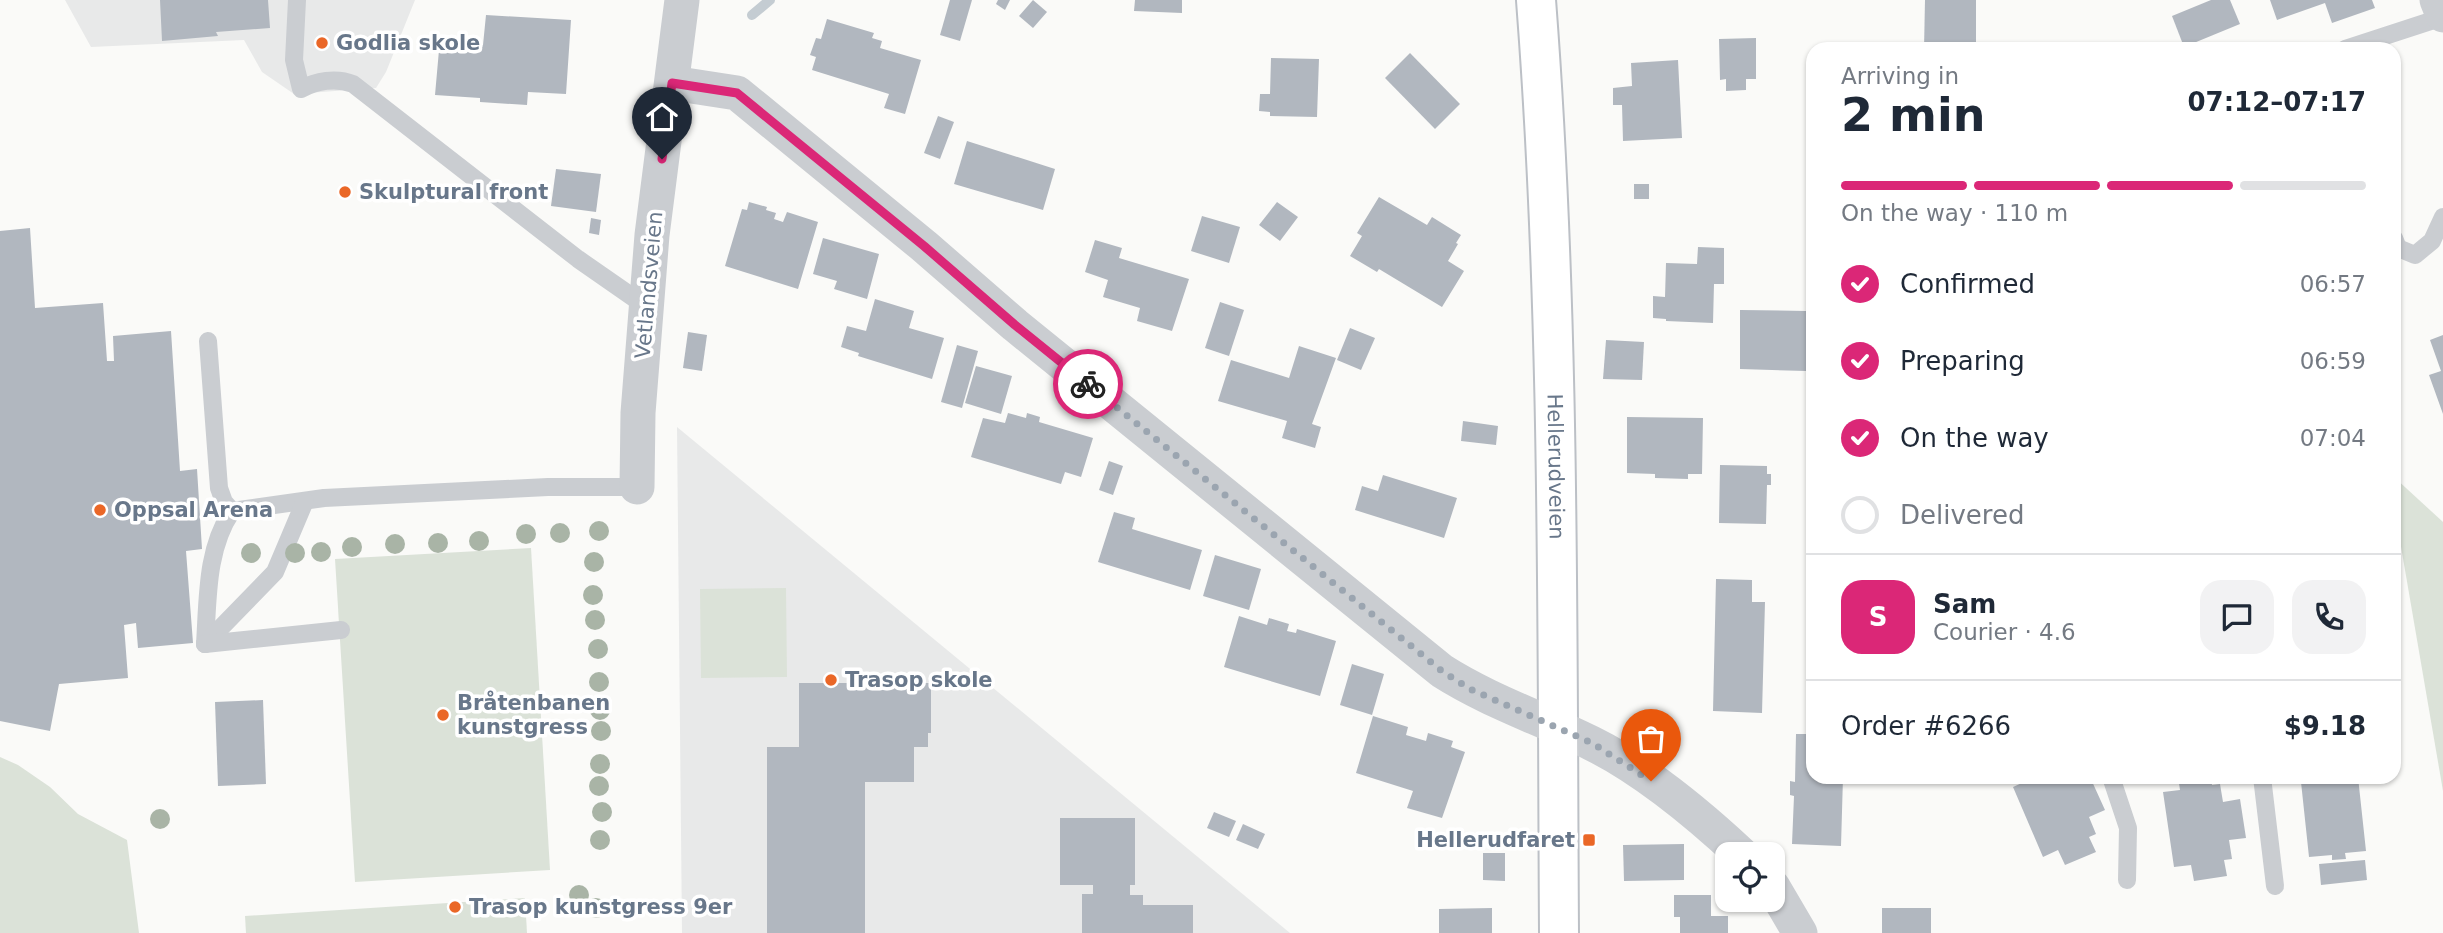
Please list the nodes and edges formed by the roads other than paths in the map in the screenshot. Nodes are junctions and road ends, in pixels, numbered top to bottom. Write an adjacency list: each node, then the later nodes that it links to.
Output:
1 (297, 0): 10 (lane)
2 (681, 0): 7 (street, Vetlandsveien)
3 (1536, 0): 17 (main road, Hellerudveien)
4 (2437, 0): 5 (street)
5 (2443, 16): 6 (lane)
6 (2367, 42)
7 (672, 83): 10 (street, Vetlandsveien); 17 (street)
8 (2443, 217): 9 (lane)
9 (2401, 249)
10 (648, 307): 12 (street, Vetlandsveien)
11 (208, 341): 14 (lane)
12 (637, 487): 13 (lane)
13 (305, 501): 14 (lane); 16 (lane)
14 (232, 511): 16 (lane)
15 (341, 629): 16 (lane)
16 (205, 644)
17 (1559, 728): 20 (street); 24 (main road, Hellerudveien)
18 (2113, 784): 21 (lane)
19 (2263, 784): 22 (lane)
20 (1727, 842)
21 (2127, 880)
22 (2275, 886)
23 (1785, 907): 25 (street)
24 (1559, 933)
25 (1800, 933)

